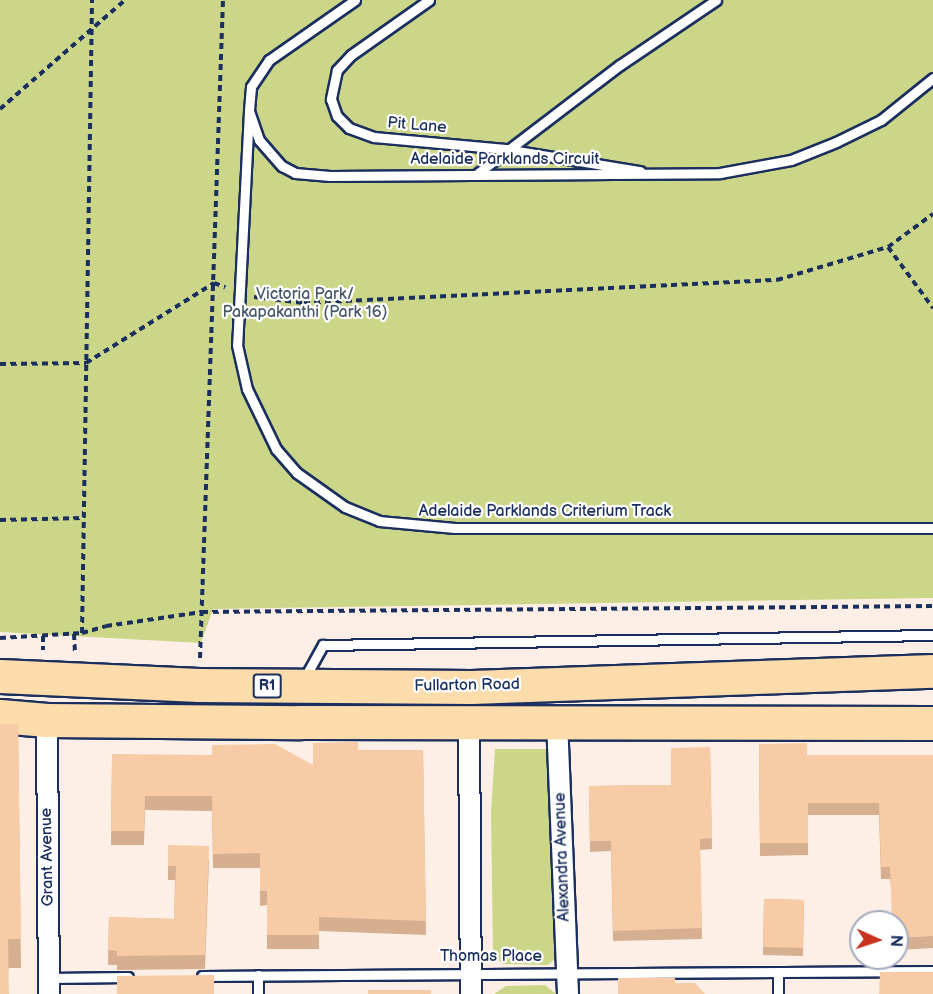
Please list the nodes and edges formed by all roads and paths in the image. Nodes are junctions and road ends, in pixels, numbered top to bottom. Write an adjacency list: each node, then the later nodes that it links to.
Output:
1 (92, 0): 7 (path)
2 (125, 0): 7 (path)
3 (223, 0): 16 (path)
4 (355, 0): 10 (lane)
5 (429, 0): 11 (lane, Pit Lane)
6 (716, 0): 11 (lane)
7 (92, 28): 9 (path); 19 (path)
8 (933, 78): 13 (lane, Adelaide Parklands Circuit)
9 (0, 109)
10 (249, 111): 12 (lane, Adelaide Parklands Circuit); 17 (lane, Adelaide Parklands Criterium Track)
11 (505, 149): 12 (lane); 13 (lane, Pit Lane)
12 (478, 173): 13 (lane, Adelaide Parklands Circuit)
13 (663, 176)
14 (933, 214): 15 (path)
15 (888, 247): 17 (path); 18 (path)
16 (214, 283): 17 (path); 19 (path); 25 (path)
17 (238, 294): 23 (lane, Adelaide Parklands Criterium Track)
18 (933, 308)
19 (86, 363): 20 (path); 21 (path)
20 (0, 364)
21 (83, 518): 22 (path); 26 (path)
22 (0, 520)
23 (933, 528)
24 (933, 606): 25 (path)
25 (202, 612): 26 (path); 35 (path)
26 (82, 633): 27 (path)
27 (74, 634): 29 (path); 30 (path)
28 (933, 635): 36 (lane)
29 (0, 638)
30 (75, 663)
31 (933, 671): 34 (highway, Fullarton Road / R1)
32 (0, 676): 33 (highway, Fullarton Road / R1)
33 (44, 679): 35 (highway, Fullarton Road / R1); 38 (highway)
34 (545, 685): 36 (highway, Fullarton Road / R1); 39 (highway)
35 (199, 686): 36 (highway, Fullarton Road / R1)
36 (300, 686)
37 (0, 716): 38 (highway, R1)
38 (47, 720): 40 (highway, R1); 49 (street, Grant Avenue)
39 (557, 720): 40 (highway, R1); 41 (highway, R1); 44 (street, Alexandra Avenue)
40 (469, 721): 43 (street)
41 (933, 723)
42 (933, 971): 46 (lane, Thomas Place)
43 (470, 972): 44 (lane, Thomas Place); 45 (lane, Thomas Place); 51 (street)
44 (568, 972): 46 (lane, Thomas Place); 52 (street, Alexandra Avenue)
45 (258, 975): 47 (lane, Thomas Place); 50 (lane)
46 (778, 975): 53 (lane)
47 (185, 976)
48 (140, 977): 49 (lane)
49 (49, 986)
50 (258, 994)
51 (471, 994)
52 (568, 994)
53 (778, 994)

